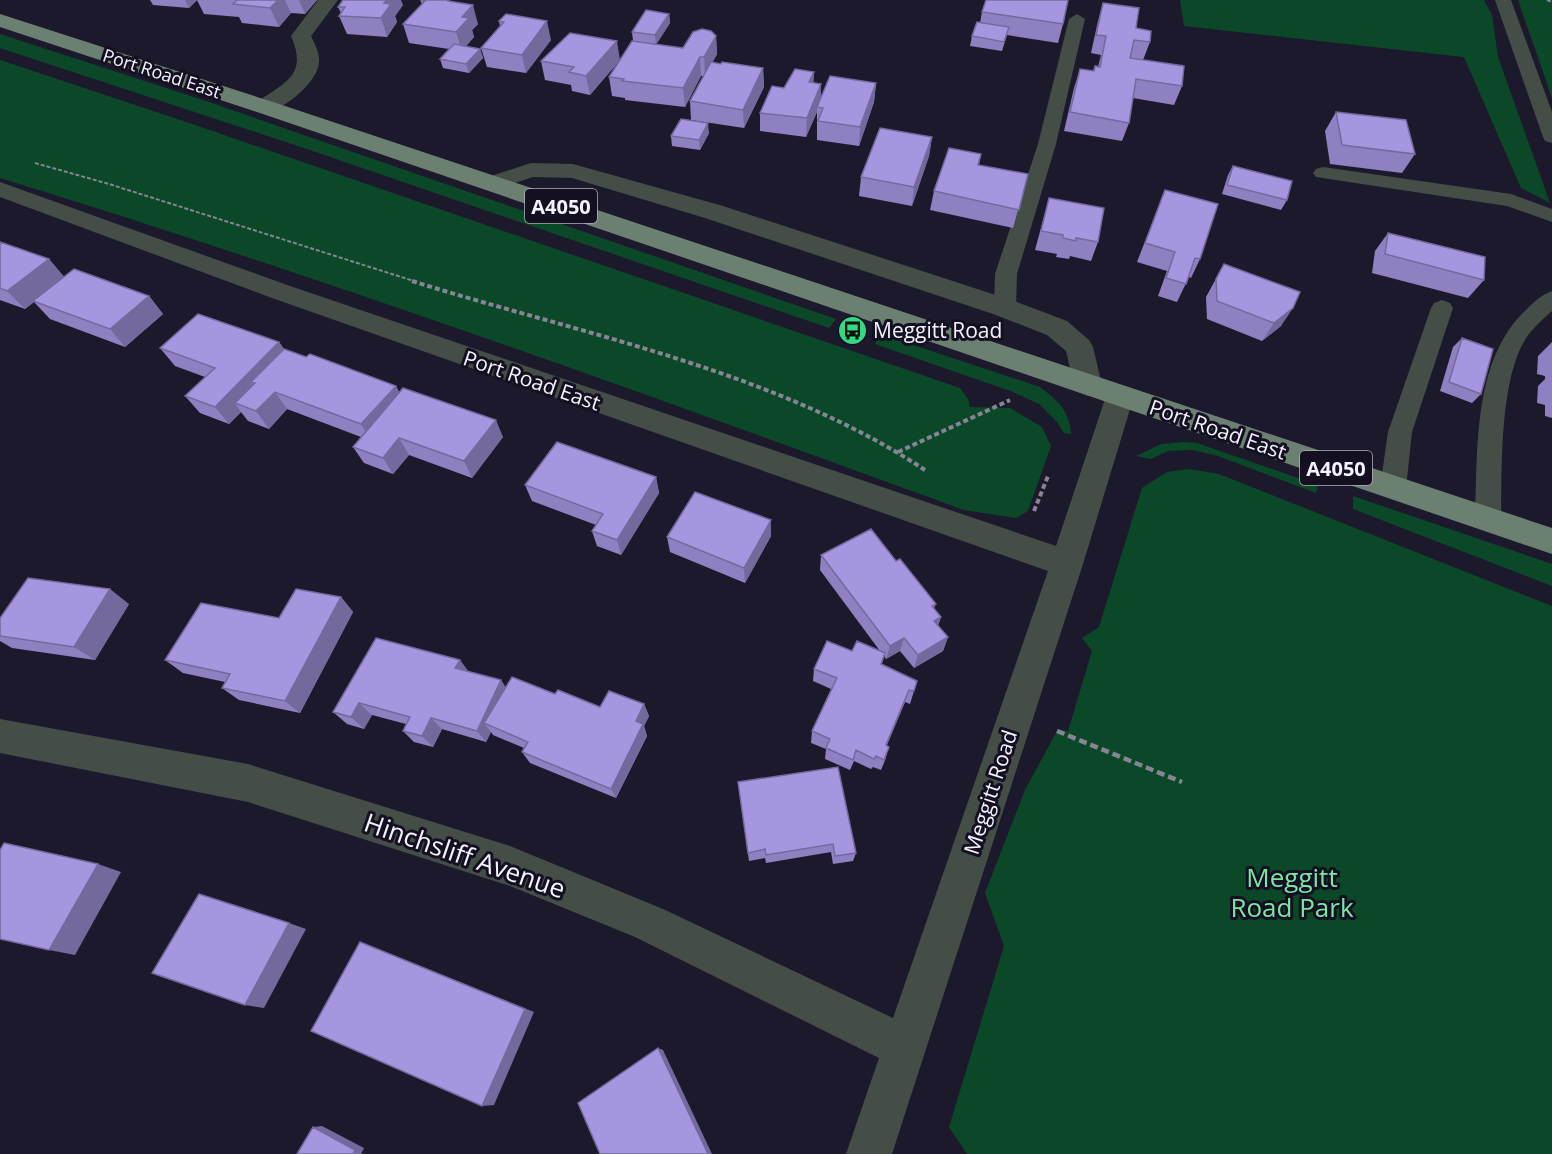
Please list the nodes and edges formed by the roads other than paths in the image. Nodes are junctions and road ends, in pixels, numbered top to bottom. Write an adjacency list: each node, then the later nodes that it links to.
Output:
1 (328, 0): 5 (street)
2 (1503, 0): 6 (lane)
3 (1077, 19): 12 (lane)
4 (0, 20): 5 (main road, Port Road East / A4050)
5 (265, 107): 8 (main road, Port Road East / A4050)
6 (1552, 137)
7 (1323, 173): 10 (lane)
8 (493, 183): 12 (street); 14 (main road, Port Road East / A4050)
9 (0, 189): 18 (street, Port Road East)
10 (1552, 216)
11 (1552, 299): 16 (lane)
12 (1005, 308): 14 (street)
13 (1442, 309): 15 (lane)
14 (1104, 390): 15 (main road, Port Road East / A4050); 18 (street, Meggitt Road)
15 (1393, 488): 16 (main road, Port Road East / A4050)
16 (1488, 520): 17 (main road, Port Road East / A4050)
17 (1552, 541)
18 (1067, 564): 20 (street, Meggitt Road)
19 (0, 736): 20 (street, Hinchsliff Avenue)
20 (905, 1047): 21 (street, Meggitt Road)
21 (869, 1154)

